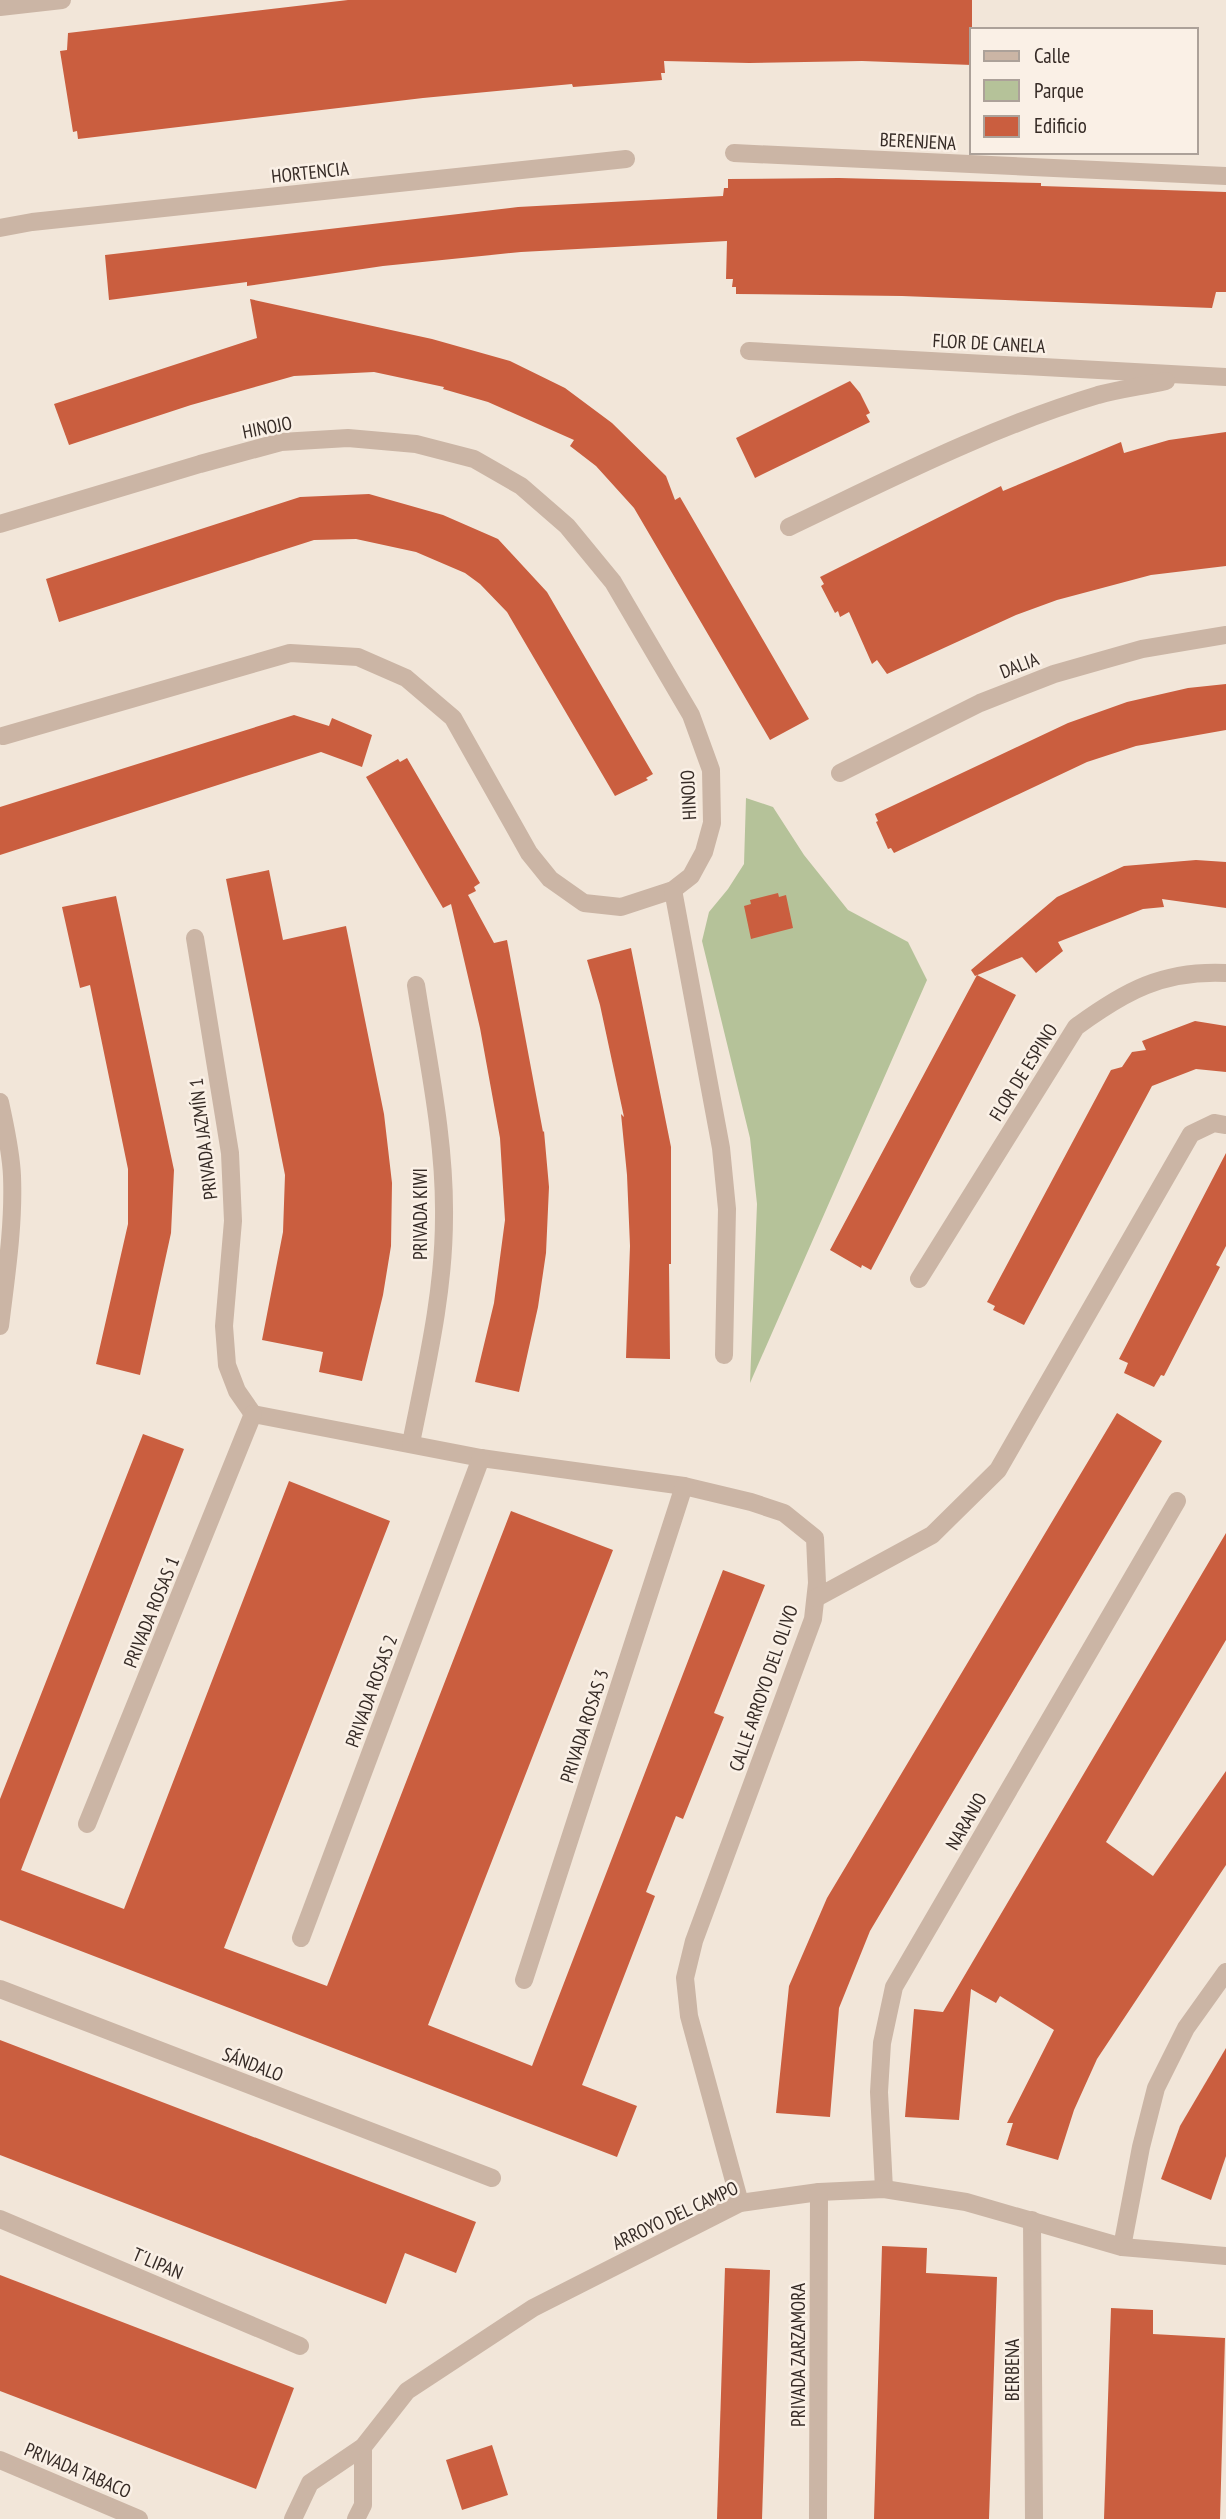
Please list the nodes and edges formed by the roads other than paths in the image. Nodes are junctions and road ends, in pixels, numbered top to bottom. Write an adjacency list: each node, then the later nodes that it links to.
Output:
1 (62, 0): 2 (street)
2 (0, 7)
3 (734, 153): 5 (street, BERENJENA)
4 (626, 159): 6 (street, HORTENCIA)
5 (1226, 176)
6 (0, 228)
7 (749, 351): 8 (street, FLOR DE CANELA)
8 (1192, 376): 9 (street, FLOR DE CANELA); 11 (street)
9 (1226, 377)
10 (0, 524): 15 (street, HINOJO)
11 (789, 527)
12 (1226, 635): 14 (street, DALIA)
13 (3, 736): 15 (street, HINOJO)
14 (840, 773)
15 (673, 890): 24 (street)
16 (195, 938): 25 (street, PRIVADA JAZMÍN 1)
17 (1226, 973): 22 (street, FLOR DE ESPINO)
18 (416, 985): 26 (street, PRIVADA KIWI)
19 (0, 1102): 21 (street)
20 (1226, 1125): 30 (street)
21 (6, 1228): 23 (street)
22 (919, 1279)
23 (0, 1326)
24 (724, 1355)
25 (253, 1414): 26 (street, CALLE ARROYO DEL OLIVO); 31 (street, PRIVADA ROSAS 1)
26 (411, 1443): 27 (street, CALLE ARROYO DEL OLIVO)
27 (481, 1458): 28 (street, CALLE ARROYO DEL OLIVO); 32 (street, PRIVADA ROSAS 2)
28 (684, 1486): 30 (street, CALLE ARROYO DEL OLIVO); 34 (street, PRIVADA ROSAS 3)
29 (1177, 1501): 37 (street, NARANJO)
30 (816, 1598): 39 (street, CALLE ARROYO DEL OLIVO)
31 (87, 1824)
32 (301, 1938)
33 (1226, 1972): 42 (street)
34 (524, 1980)
35 (0, 1989): 36 (street, SÁNDALO)
36 (492, 2178)
37 (884, 2189): 38 (street, ARROYO DEL CAMPO); 41 (street, ARROYO DEL CAMPO)
38 (819, 2192): 39 (street, ARROYO DEL CAMPO); 50 (street, PRIVADA ZARZAMORA)
39 (740, 2203): 45 (street, ARROYO DEL CAMPO)
40 (0, 2219): 44 (street, T´LIPAN)
41 (1032, 2220): 42 (street, ARROYO DEL CAMPO); 51 (street, BERBENA)
42 (1122, 2247): 43 (street, ARROYO DEL CAMPO)
43 (1226, 2256)
44 (300, 2346)
45 (363, 2447): 48 (street, ARROYO DEL CAMPO); 49 (street)
46 (0, 2460): 47 (street, PRIVADA TABACO)
47 (139, 2519)
48 (293, 2519)
49 (356, 2519)
50 (818, 2519)
51 (1034, 2519)

